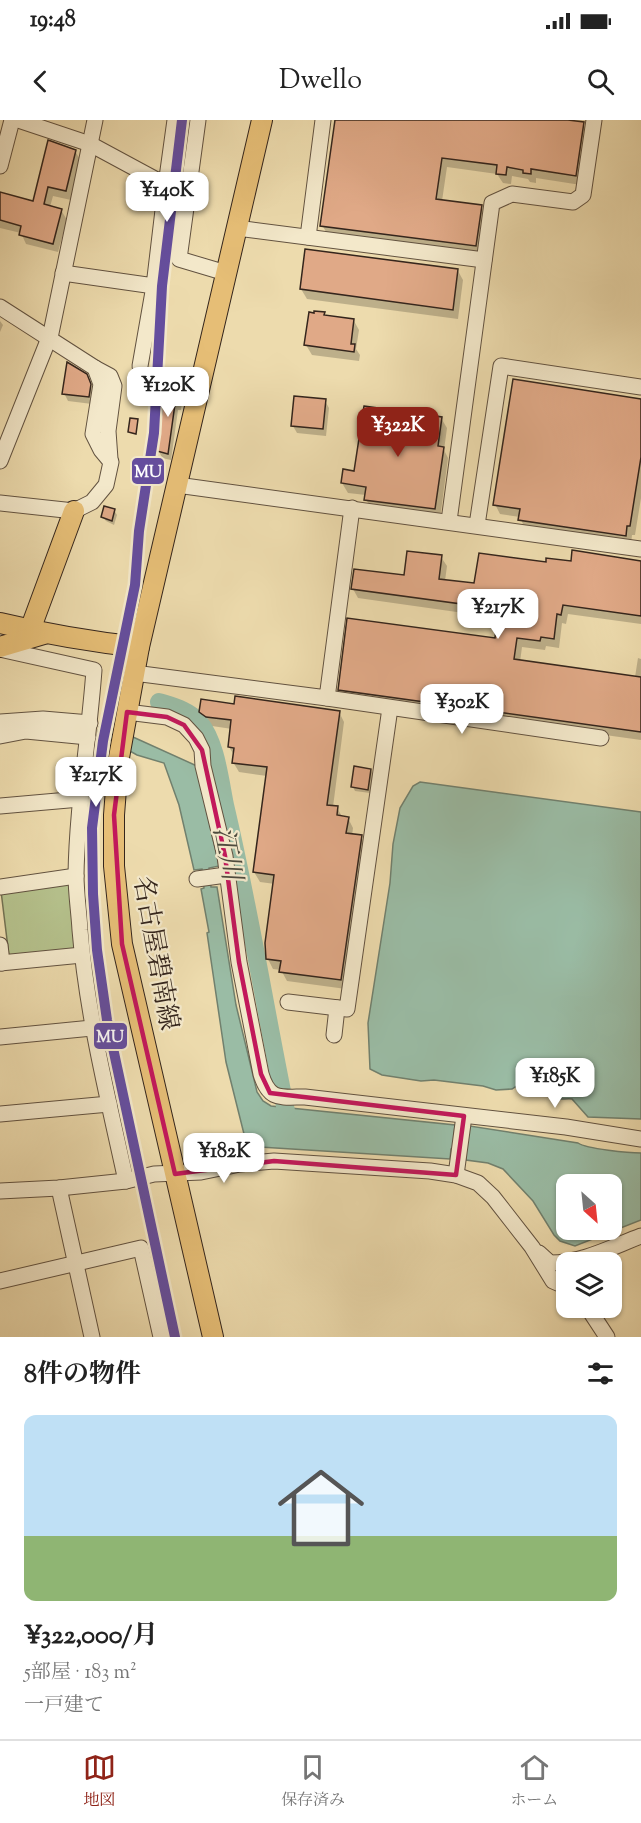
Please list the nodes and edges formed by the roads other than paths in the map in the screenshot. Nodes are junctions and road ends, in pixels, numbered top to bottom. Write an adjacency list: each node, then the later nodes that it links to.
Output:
1 (12, 120): 10 (street)
2 (18, 120): 9 (street)
3 (95, 120): 9 (street)
4 (175, 120): 11 (street)
5 (198, 120): 16 (street)
6 (262, 120): 12 (main road, 名古屋碧南線)
7 (323, 120): 13 (street)
8 (594, 120): 14 (street)
9 (90, 144): 11 (street); 15 (street)
10 (0, 166)
11 (166, 185): 17 (street)
12 (237, 228): 13 (street); 16 (main road, 名古屋碧南線)
13 (308, 237): 14 (street)
14 (484, 260): 27 (street)
15 (63, 273): 17 (street); 19 (street)
16 (226, 273): 23 (main road, 名古屋碧南線)
17 (154, 286): 20 (street)
18 (0, 307): 19 (street)
19 (49, 339): 22 (street); 26 (street)
20 (140, 366)
21 (641, 387): 28 (street)
22 (1, 458)
23 (177, 485): 25 (street); 32 (main road, 名古屋碧南線)
24 (0, 503): 26 (street)
25 (352, 508): 27 (street); 35 (street)
26 (74, 511): 31 (main road)
27 (449, 521): 28 (street)
28 (477, 525): 29 (street)
29 (640, 544)
30 (0, 623): 31 (main road)
31 (37, 632): 32 (main road); 33 (main road)
32 (139, 647): 34 (main road, 名古屋碧南線)
33 (0, 648): 39 (street)
34 (134, 673): 35 (street); 37 (main road, 名古屋碧南線)
35 (327, 698): 36 (street)
36 (390, 708): 41 (street); 52 (street)
37 (127, 713): 44 (street); 61 (main road, 名古屋碧南線)
38 (0, 722): 39 (street)
39 (89, 730): 40 (street); 42 (street)
40 (0, 736)
41 (601, 738)
42 (80, 799): 43 (street); 45 (street)
43 (0, 806)
44 (226, 875): 46 (street); 58 (street)
45 (76, 876): 47 (street); 49 (street)
46 (197, 879)
47 (0, 888)
48 (0, 945): 50 (street)
49 (82, 955): 50 (street); 53 (street)
50 (1, 963)
51 (288, 1002): 52 (street)
52 (337, 1008): 54 (street)
53 (92, 1028): 55 (street); 56 (street)
54 (334, 1035)
55 (0, 1037)
56 (109, 1104): 57 (street); 62 (street)
57 (0, 1114)
58 (463, 1119): 59 (street); 60 (street)
59 (641, 1139)
60 (457, 1170): 61 (street); 66 (street)
61 (175, 1174): 62 (street); 73 (main road, 名古屋碧南線)
62 (126, 1181): 63 (street)
63 (59, 1188): 64 (street); 67 (street)
64 (0, 1191)
65 (641, 1236): 66 (street)
66 (532, 1247): 69 (street)
67 (74, 1262): 68 (street); 71 (street); 72 (street)
68 (0, 1281)
69 (556, 1282)
70 (595, 1318): 74 (street)
71 (92, 1337)
72 (161, 1337)
73 (213, 1337)
74 (607, 1337)

